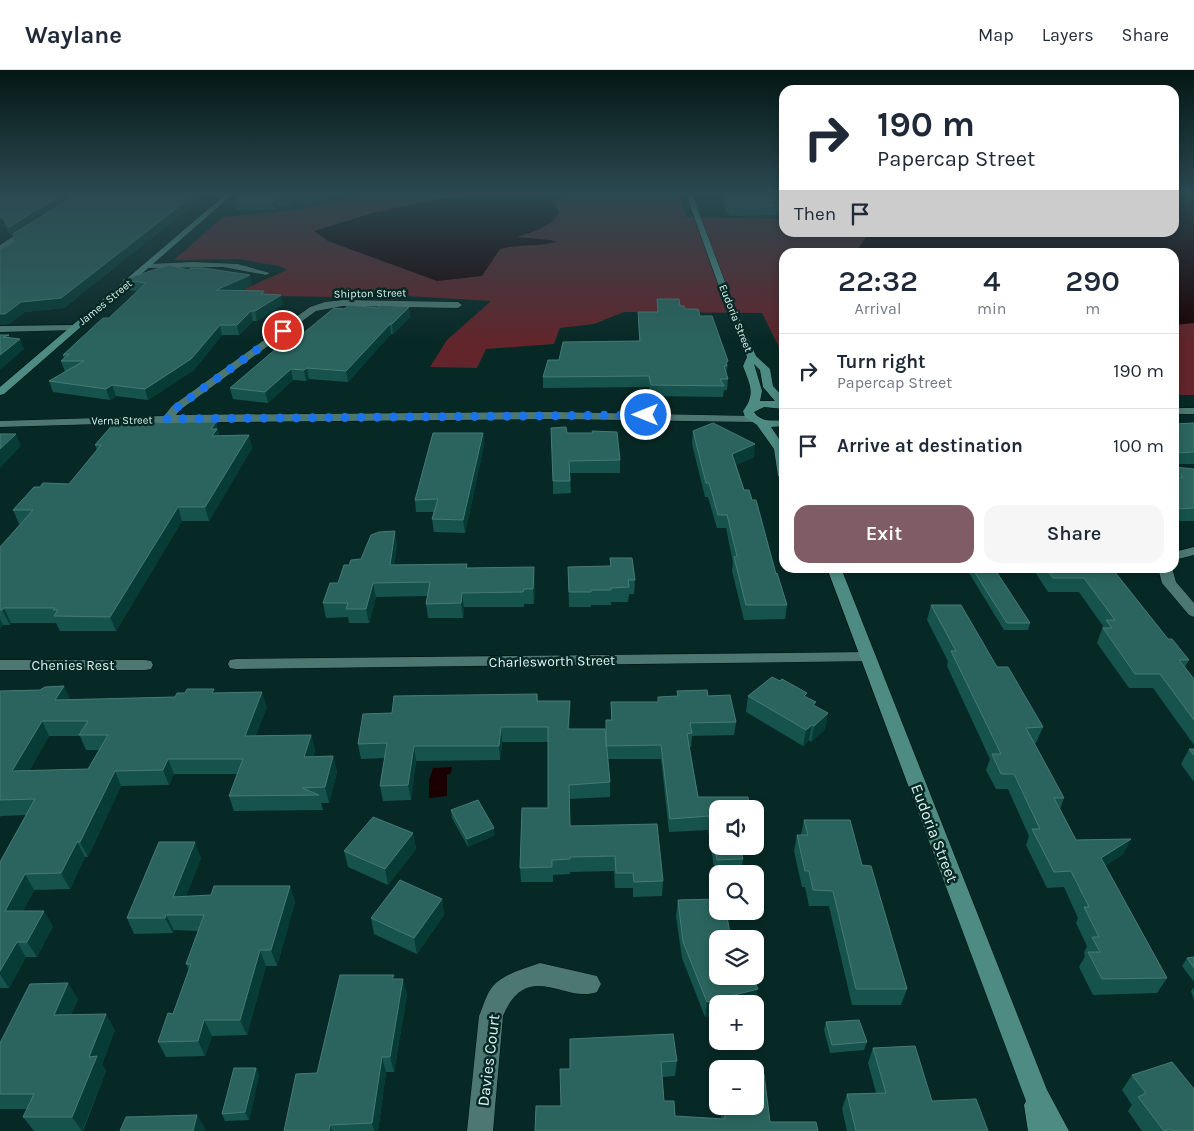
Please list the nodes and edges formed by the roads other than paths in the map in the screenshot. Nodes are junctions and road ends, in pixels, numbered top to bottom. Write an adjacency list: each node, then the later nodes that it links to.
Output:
1 (174, 244): 3 (street, James Street)
2 (707, 244): 8 (street, Eudoria Street)
3 (149, 266): 4 (street); 6 (street, James Street)
4 (266, 273)
5 (458, 305): 16 (street, Shipton Street)
6 (72, 328): 7 (street); 9 (street, James Street)
7 (0, 329)
8 (752, 357): 10 (street, Eudoria Street); 14 (street, Eudoria Street)
9 (1, 394)
10 (779, 400)
11 (779, 406): 14 (street)
12 (1179, 411): 13 (street)
13 (1194, 411)
14 (755, 414): 16 (street, Verna Street); 18 (street); 20 (street)
15 (0, 417): 17 (street, Verna Street)
16 (167, 419): 17 (street, Verna Street)
17 (58, 420): 19 (street, Verna Street)
18 (779, 421)
19 (0, 424)
20 (779, 448)
21 (1194, 551): 22 (street)
22 (1179, 555)
23 (836, 573): 26 (street, Eudoria Street)
24 (1166, 573): 25 (street)
25 (1194, 612)
26 (868, 657): 27 (street, Charlesworth Street); 31 (street, Eudoria Street)
27 (236, 664)
28 (0, 665): 29 (street, Chenies Rest)
29 (145, 665)
30 (589, 984): 32 (street, Davies Court)
31 (1036, 1098): 33 (street, Eudoria Street); 34 (street, Eudoria Street)
32 (480, 1131)
33 (1041, 1131)
34 (1056, 1131)

